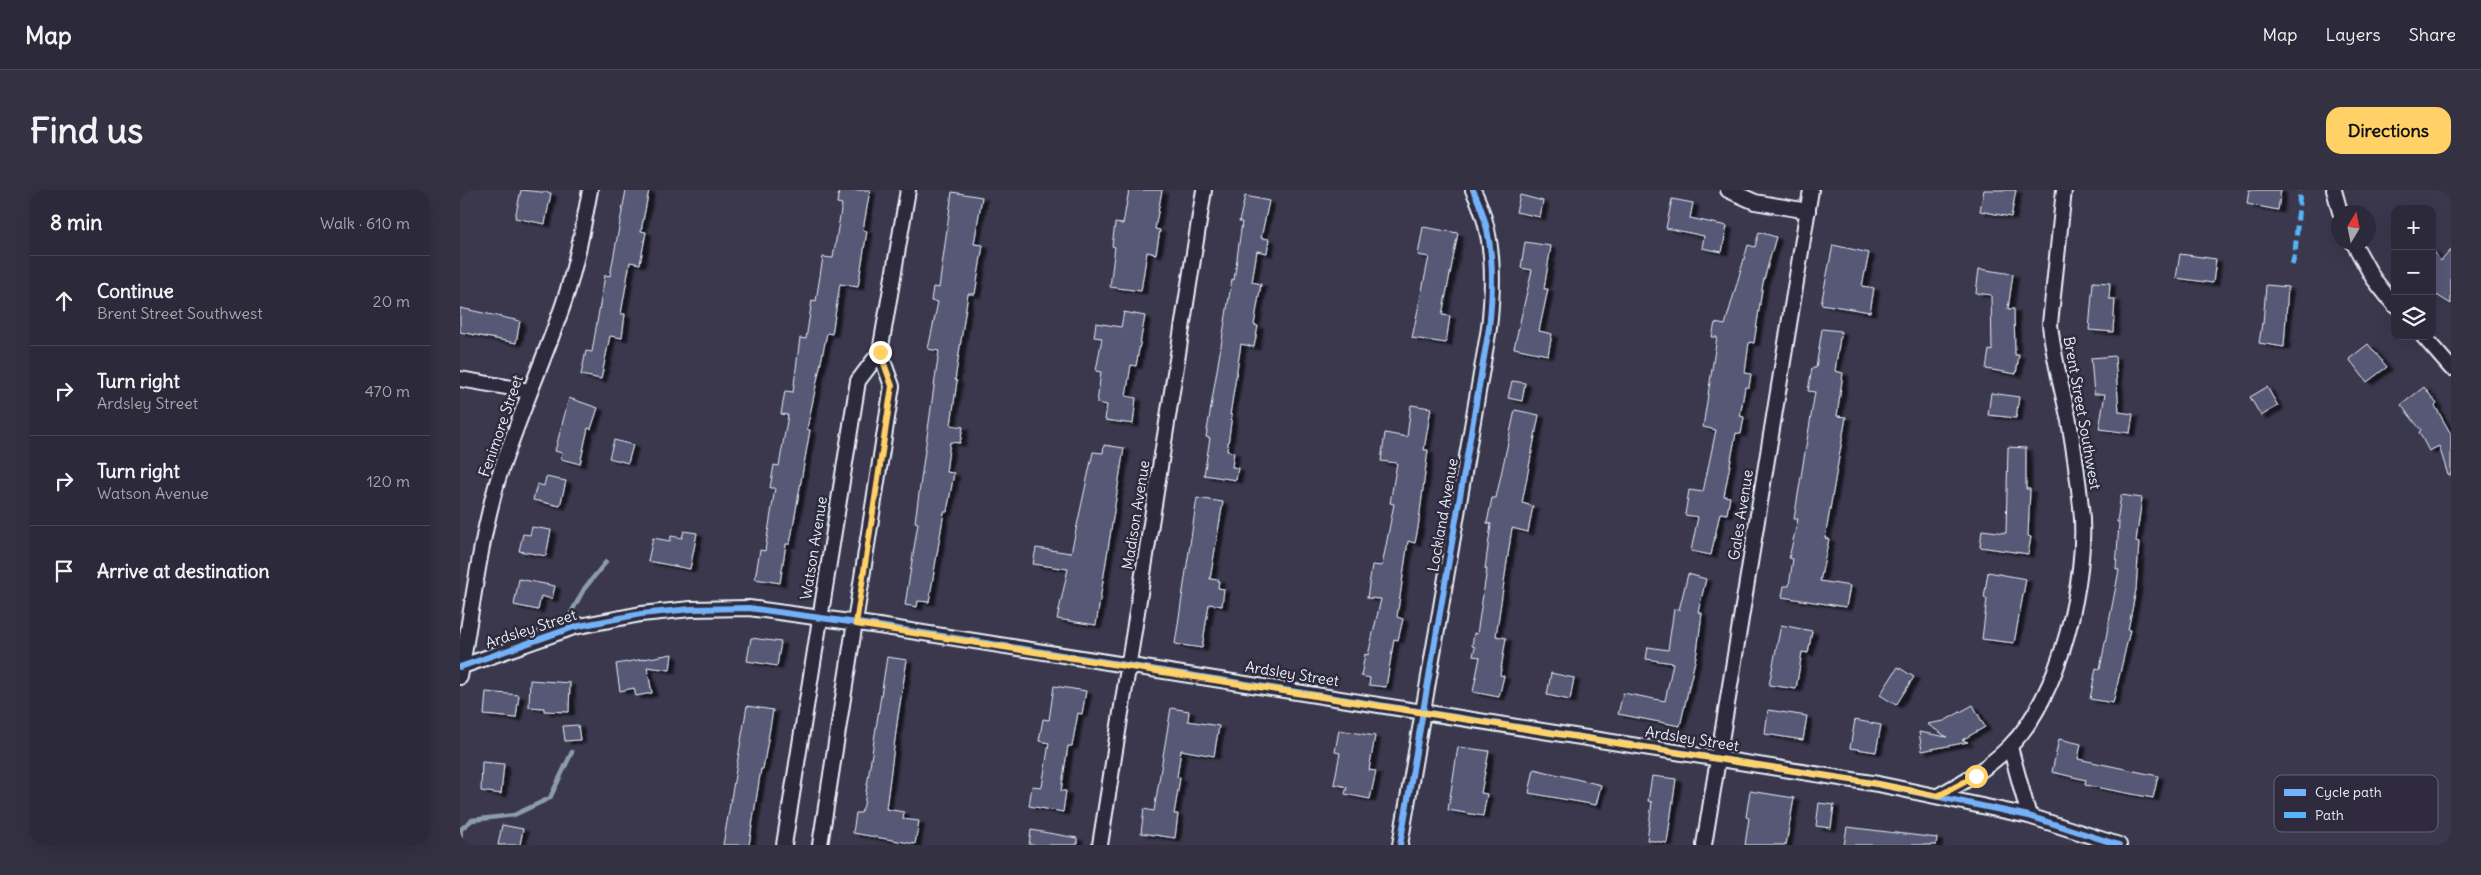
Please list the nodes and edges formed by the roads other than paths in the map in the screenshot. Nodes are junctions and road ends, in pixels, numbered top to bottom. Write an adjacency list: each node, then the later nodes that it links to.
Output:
1 (590, 190): 17 (street, Fenimore Street)
2 (908, 190): 14 (street, Watson Avenue)
3 (1204, 190): 20 (street, Madison Avenue)
4 (1474, 190): 22 (street, Lockland Avenue)
5 (1728, 190): 10 (street)
6 (1811, 190): 10 (street, Gales Avenue)
7 (2064, 190): 23 (street, Brent Street Southwest)
8 (2334, 190): 9 (street)
9 (2338, 205)
10 (1808, 211): 24 (street, Gales Avenue)
11 (2357, 250): 12 (street)
12 (2391, 301)
13 (2426, 340): 15 (street)
14 (880, 352): 18 (street, Watson Avenue); 19 (street, Watson Avenue)
15 (2451, 368)
16 (460, 379): 17 (street)
17 (529, 391): 21 (street, Fenimore Street)
18 (819, 618): 19 (street, Ardsley Street); 21 (street, Ardsley Street); 27 (street, Watson Avenue)
19 (856, 624): 20 (street, Ardsley Street); 28 (street, Watson Avenue)
20 (1129, 666): 22 (street, Ardsley Street); 29 (street, Madison Avenue)
21 (461, 670)
22 (1422, 711): 24 (street, Ardsley Street); 30 (street, Lockland Avenue)
23 (2010, 747): 25 (street, Brent Street Southwest); 26 (street)
24 (1717, 759): 25 (street, Ardsley Street); 31 (street, Gales Avenue)
25 (1938, 796): 26 (street, Ardsley Street)
26 (2029, 816): 32 (street, Ardsley Street)
27 (784, 845)
28 (820, 845)
29 (1100, 845)
30 (1400, 845)
31 (1704, 845)
32 (2119, 845)

